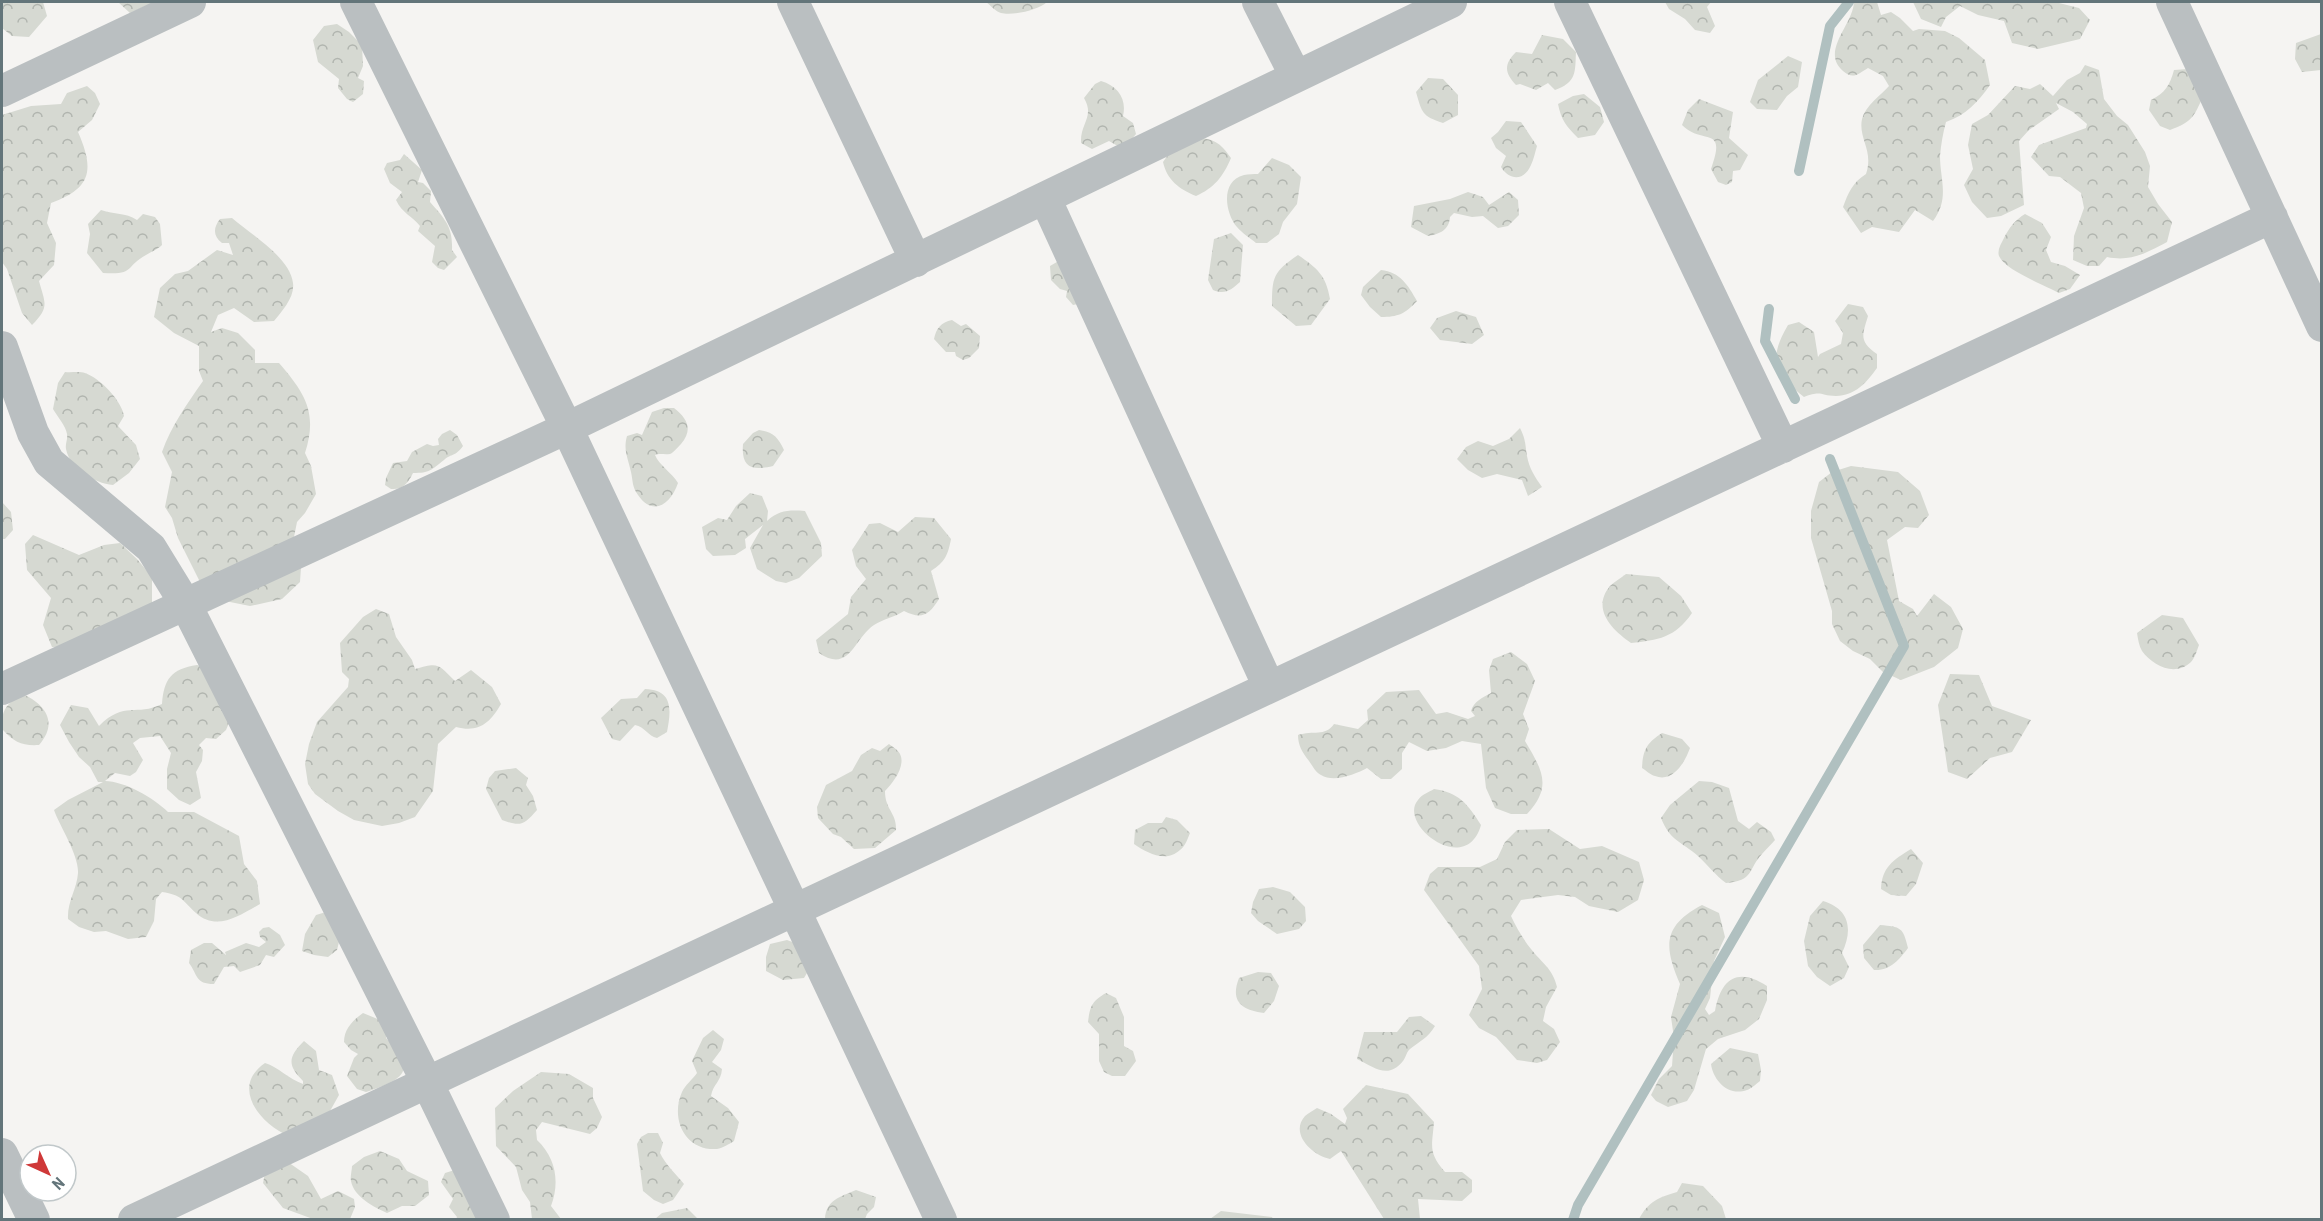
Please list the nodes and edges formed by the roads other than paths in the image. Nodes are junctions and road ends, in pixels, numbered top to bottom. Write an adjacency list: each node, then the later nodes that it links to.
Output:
1 (190, 2): 9 (street)
2 (356, 2): 15 (street)
3 (793, 2): 12 (street)
4 (1258, 2): 8 (street)
5 (1451, 2): 8 (street)
6 (1570, 2): 16 (street)
7 (2172, 2): 11 (street)
8 (1295, 75): 10 (street)
9 (2, 91)
10 (1045, 198): 12 (street); 18 (street)
11 (2272, 217): 13 (street); 16 (street)
12 (916, 261): 15 (street)
13 (2322, 326)
14 (2, 347): 17 (street)
15 (567, 428): 17 (street); 20 (street)
16 (1783, 447): 18 (street)
17 (186, 605): 19 (street); 21 (street)
18 (1269, 687): 20 (street)
19 (2, 689)
20 (793, 910): 21 (street); 26 (street)
21 (427, 1082): 24 (street); 25 (street)
22 (2, 1154): 23 (street)
23 (34, 1220)
24 (134, 1220)
25 (494, 1220)
26 (941, 1220)

